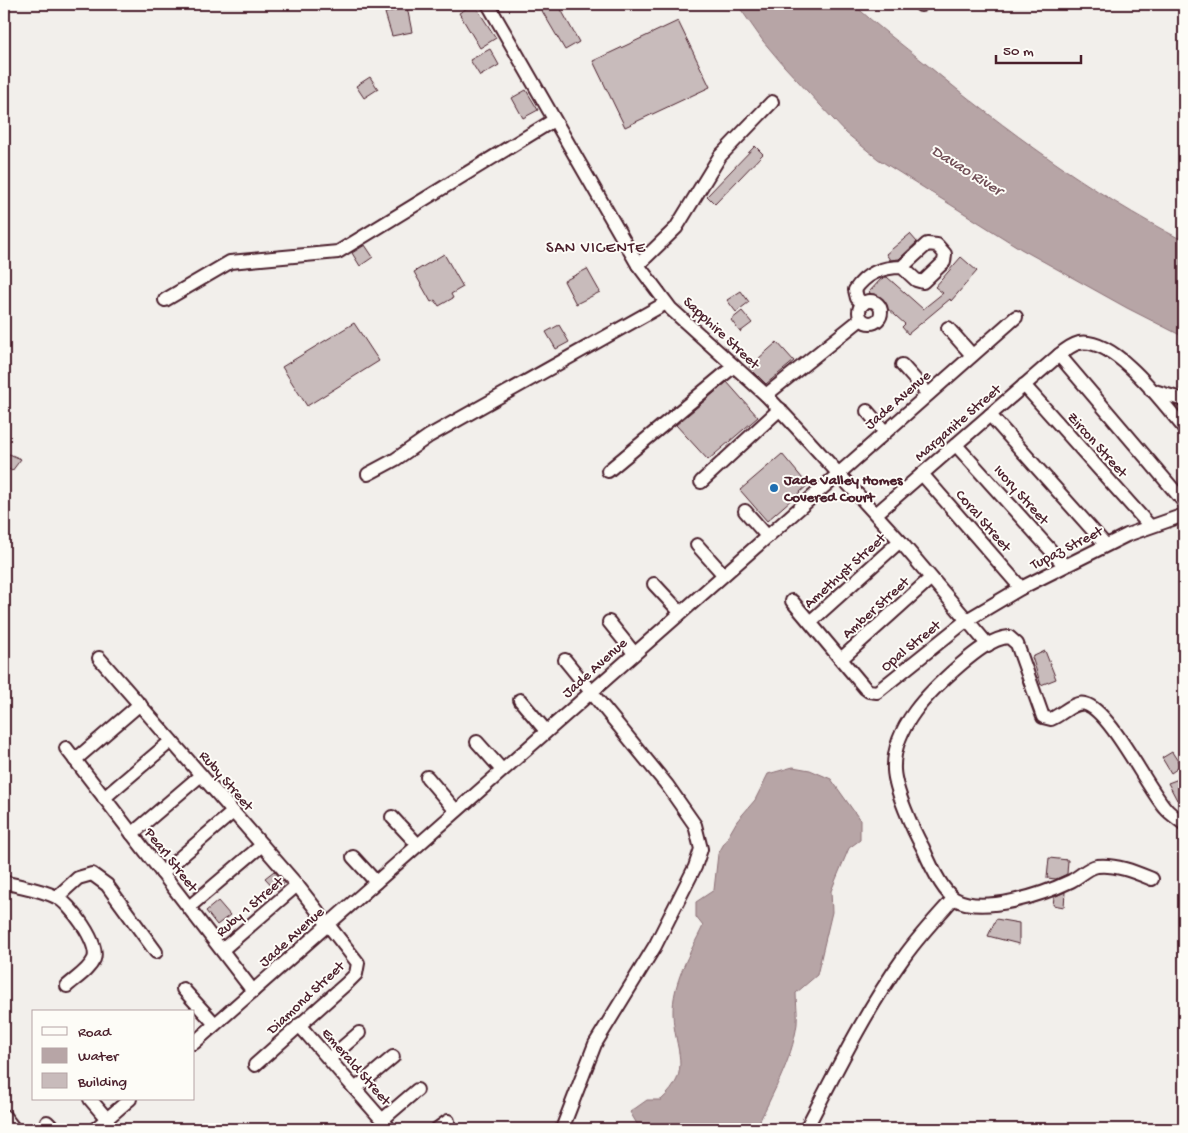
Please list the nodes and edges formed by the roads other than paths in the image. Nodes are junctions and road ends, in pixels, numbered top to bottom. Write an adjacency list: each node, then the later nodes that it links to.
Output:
1 (488, 4): 3 (street, Sapphire Street)
2 (772, 102): 4 (street)
3 (554, 120): 4 (street, Sapphire Street); 6 (street)
4 (638, 265): 7 (street, Sapphire Street)
5 (902, 267): 8 (street)
6 (165, 300)
7 (666, 303): 15 (street, Sapphire Street); 29 (street)
8 (863, 304): 10 (street); 10 (street)
9 (1016, 317): 12 (street, Jade Avenue)
10 (861, 319): 19 (street)
11 (948, 328): 12 (street)
12 (972, 355): 18 (street, Jade Avenue)
13 (1059, 355): 16 (street, Marganite Street); 17 (street, Marganite Street); 32 (street)
14 (902, 365): 18 (street)
15 (734, 366): 19 (street, Sapphire Street); 27 (street)
16 (1024, 385): 23 (street, Marganite Street); 36 (street, Zircon Street)
17 (1152, 390): 20 (street); 24 (street, Marganite Street)
18 (928, 394): 25 (street, Jade Avenue)
19 (766, 395): 21 (street, Sapphire Street)
20 (1184, 400)
21 (780, 409): 28 (street, Sapphire Street); 31 (street)
22 (867, 411): 25 (street)
23 (990, 415): 26 (street, Marganite Street); 39 (street)
24 (1184, 428)
25 (885, 432): 28 (street, Jade Avenue)
26 (956, 445): 30 (street, Marganite Street); 41 (street, Ivory Street)
27 (608, 471)
28 (837, 473): 34 (street, Sapphire Street); 37 (street, Jade Avenue)
29 (368, 474)
30 (922, 474): 34 (street, Marganite Street); 45 (street, Coral Street)
31 (701, 482)
32 (1184, 502)
33 (745, 511): 37 (street)
34 (876, 514): 38 (street, Sapphire Street)
35 (1184, 515): 36 (street, Tupaz Street)
36 (1149, 525): 39 (street, Tupaz Street)
37 (767, 536): 42 (street, Jade Avenue)
38 (900, 541): 43 (street, Sapphire Street); 50 (street, Amethyst Street)
39 (1105, 544): 41 (street, Tupaz Street)
40 (697, 545): 42 (street)
41 (1064, 565): 45 (street, Tupaz Street)
42 (723, 574): 47 (street, Jade Avenue)
43 (932, 578): 48 (street, Sapphire Street); 54 (street, Amber Street)
44 (654, 584): 47 (street)
45 (1021, 588): 48 (street, Tupaz Street)
46 (792, 601): 50 (street)
47 (680, 612): 52 (street, Jade Avenue)
48 (967, 620): 51 (street, Sapphire Street); 54 (street, Opal Street)
49 (609, 622): 52 (street)
50 (810, 622): 54 (street)
51 (988, 645): 71 (street); 82 (street)
52 (634, 653): 56 (street, Jade Avenue)
53 (99, 658): 58 (street, Ruby Street)
54 (841, 659)
55 (565, 660): 56 (street)
56 (592, 691): 59 (street, Jade Avenue); 108 (street)
57 (520, 700): 59 (street)
58 (140, 704): 60 (street, Ruby Street); 63 (street)
59 (546, 731): 64 (street, Jade Avenue)
60 (171, 741): 65 (street, Ruby Street); 67 (street)
61 (477, 742): 64 (street)
62 (66, 748): 63 (street, Pearl Street)
63 (75, 760): 67 (street, Pearl Street)
64 (502, 770): 68 (street, Jade Avenue)
65 (201, 775): 69 (street, Ruby Street); 72 (street)
66 (427, 776): 68 (street)
67 (104, 798): 72 (street, Pearl Street)
68 (456, 811): 73 (street, Jade Avenue)
69 (233, 812): 74 (street, Ruby Street); 76 (street)
70 (392, 817): 73 (street)
71 (1184, 824)
72 (132, 834): 76 (street, Pearl Street)
73 (418, 844): 79 (street, Jade Avenue)
74 (262, 845): 80 (street, Ruby Street); 83 (street)
75 (353, 857): 79 (street)
76 (162, 873): 83 (street, Pearl Street)
77 (1152, 879): 82 (street)
78 (4, 882): 81 (street)
79 (376, 882): 84 (street, Jade Avenue)
80 (297, 885): 84 (street, Ruby Street); 85 (street, Ruby 1 Street)
81 (57, 897): 86 (street); 87 (street)
82 (953, 898): 109 (street)
83 (189, 908): 85 (street, Pearl Street)
84 (328, 924): 89 (street, Jade Avenue); 91 (street, Diamond Street)
85 (222, 950): 89 (street, Pearl Street)
86 (156, 952)
87 (67, 986)
88 (183, 990): 90 (street)
89 (253, 991): 90 (street, Jade Avenue)
90 (214, 1024): 93 (street, Jade Avenue)
91 (299, 1025): 95 (street, Emerald Street); 96 (street, Diamond Street)
92 (359, 1033): 95 (street)
93 (195, 1042)
94 (393, 1057): 97 (street)
95 (329, 1059): 97 (street, Emerald Street)
96 (254, 1065)
97 (355, 1089): 104 (street, Emerald Street)
98 (417, 1090): 104 (street)
99 (91, 1100): 102 (street)
100 (129, 1100): 102 (street)
101 (4, 1118): 105 (street)
102 (107, 1119): 106 (street)
103 (448, 1121): 107 (street)
104 (386, 1125)
105 (14, 1129)
106 (95, 1129)
107 (438, 1129)
108 (562, 1129)
109 (806, 1129)

